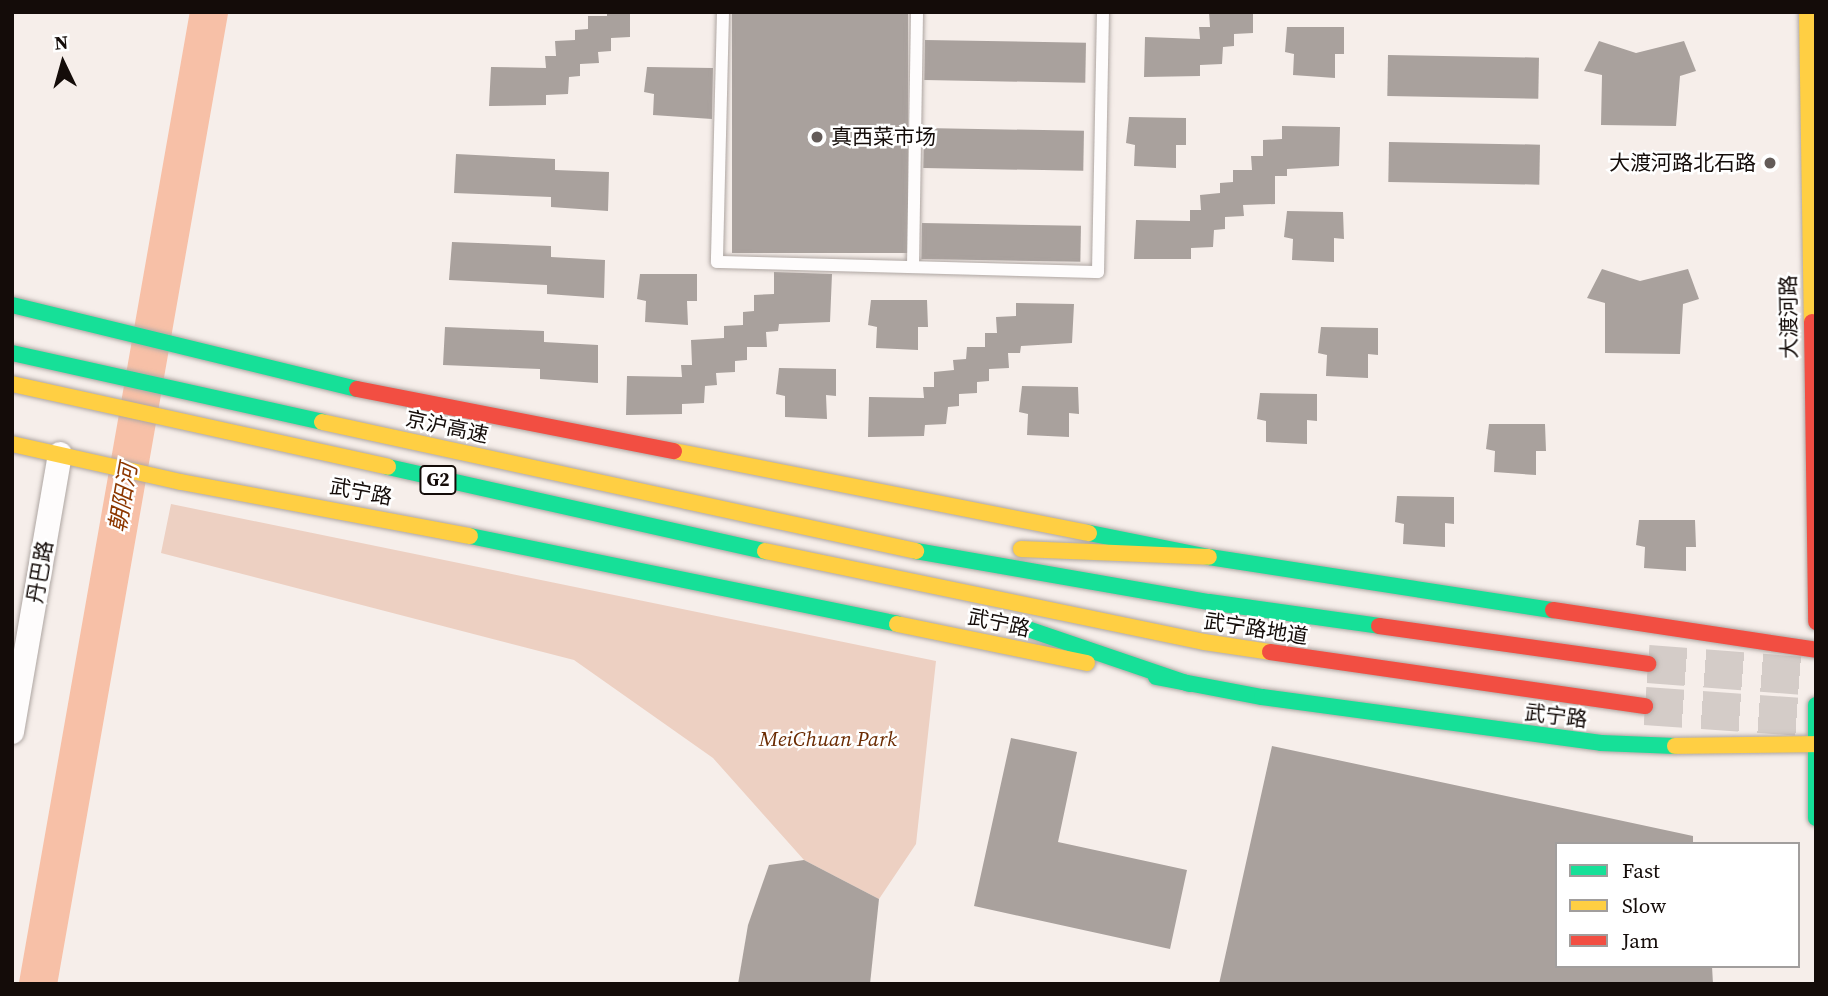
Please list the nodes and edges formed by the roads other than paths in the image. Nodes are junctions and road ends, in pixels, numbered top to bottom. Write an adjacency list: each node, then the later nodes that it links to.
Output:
1 (723, 12): 5 (lane)
2 (916, 12): 5 (lane)
3 (1103, 12): 5 (lane)
4 (1807, 12): 18 (main road, 大渡河路)
5 (913, 267)
6 (12, 305): 10 (main road)
7 (65, 336): 10 (main road)
8 (12, 353): 15 (main road, 京沪高速 / G2)
9 (12, 384): 17 (main road, G2)
10 (344, 386): 16 (main road)
11 (12, 443): 12 (main road)
12 (60, 454): 14 (main road, 武宁路); 24 (street, 丹巴路)
13 (223, 472): 14 (main road)
14 (322, 505): 21 (main road, 武宁路)
15 (872, 543): 16 (main road); 20 (main road, 武宁路地道)
16 (1209, 557): 19 (main road)
17 (865, 573): 21 (main road); 23 (main road, 武宁路地道)
18 (1816, 622)
19 (1816, 650)
20 (1648, 664)
21 (1189, 684): 25 (main road, 武宁路)
22 (1816, 705): 25 (main road)
23 (1645, 706)
24 (12, 732)
25 (1816, 744): 26 (main road)
26 (1816, 818)

